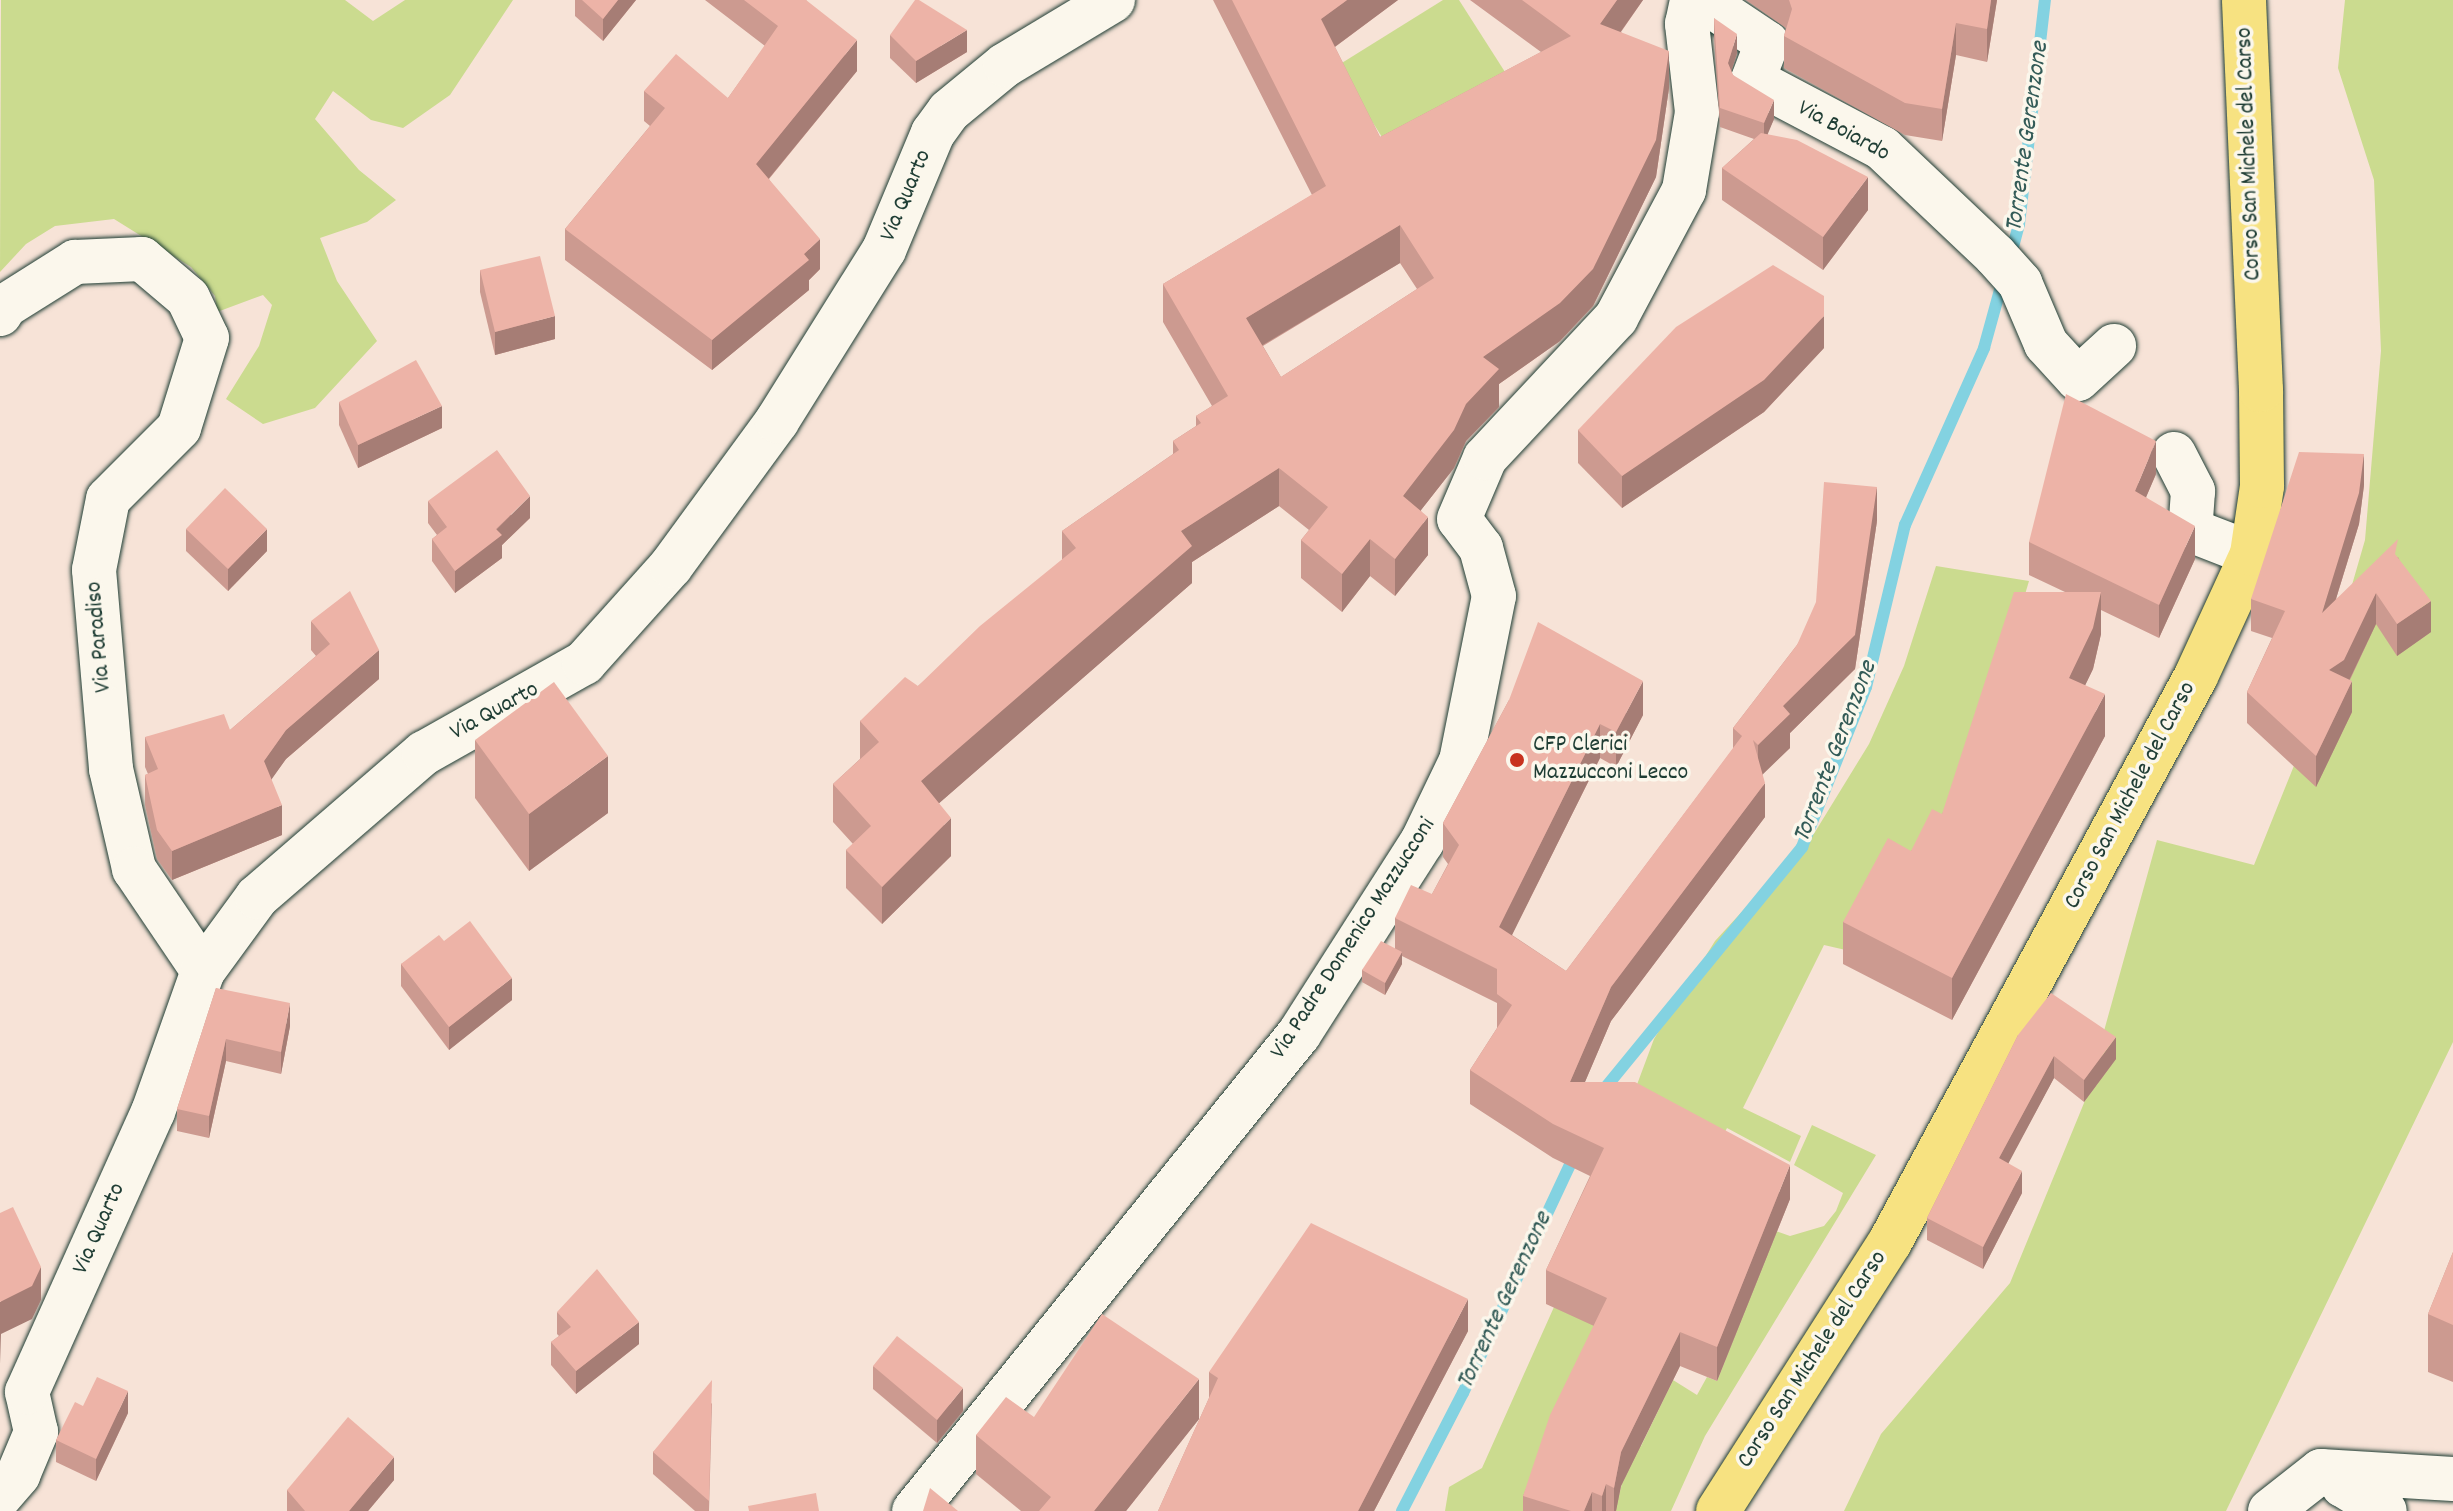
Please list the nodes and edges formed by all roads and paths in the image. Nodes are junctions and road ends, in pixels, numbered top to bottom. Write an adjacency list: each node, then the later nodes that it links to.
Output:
1 (1113, 0): 8 (street, Via Quarto)
2 (2244, 0): 7 (main road, Corso San Michele del Carso)
3 (1707, 7): 5 (street, Via Boiardo); 13 (street, Via Padre Domenico Mazzucconi)
4 (0, 314): 8 (street, Via Paradiso)
5 (2114, 346)
6 (2174, 454): 7 (street)
7 (2252, 554): 14 (main road, Corso San Michele del Carso)
8 (203, 971): 9 (street, Via Quarto)
9 (13, 1398): 12 (street, Via Quarto)
10 (2339, 1473): 11 (street); 15 (street); 16 (street)
11 (2453, 1479)
12 (0, 1496)
13 (914, 1511)
14 (1718, 1511)
15 (2270, 1511)
16 (2385, 1511)

